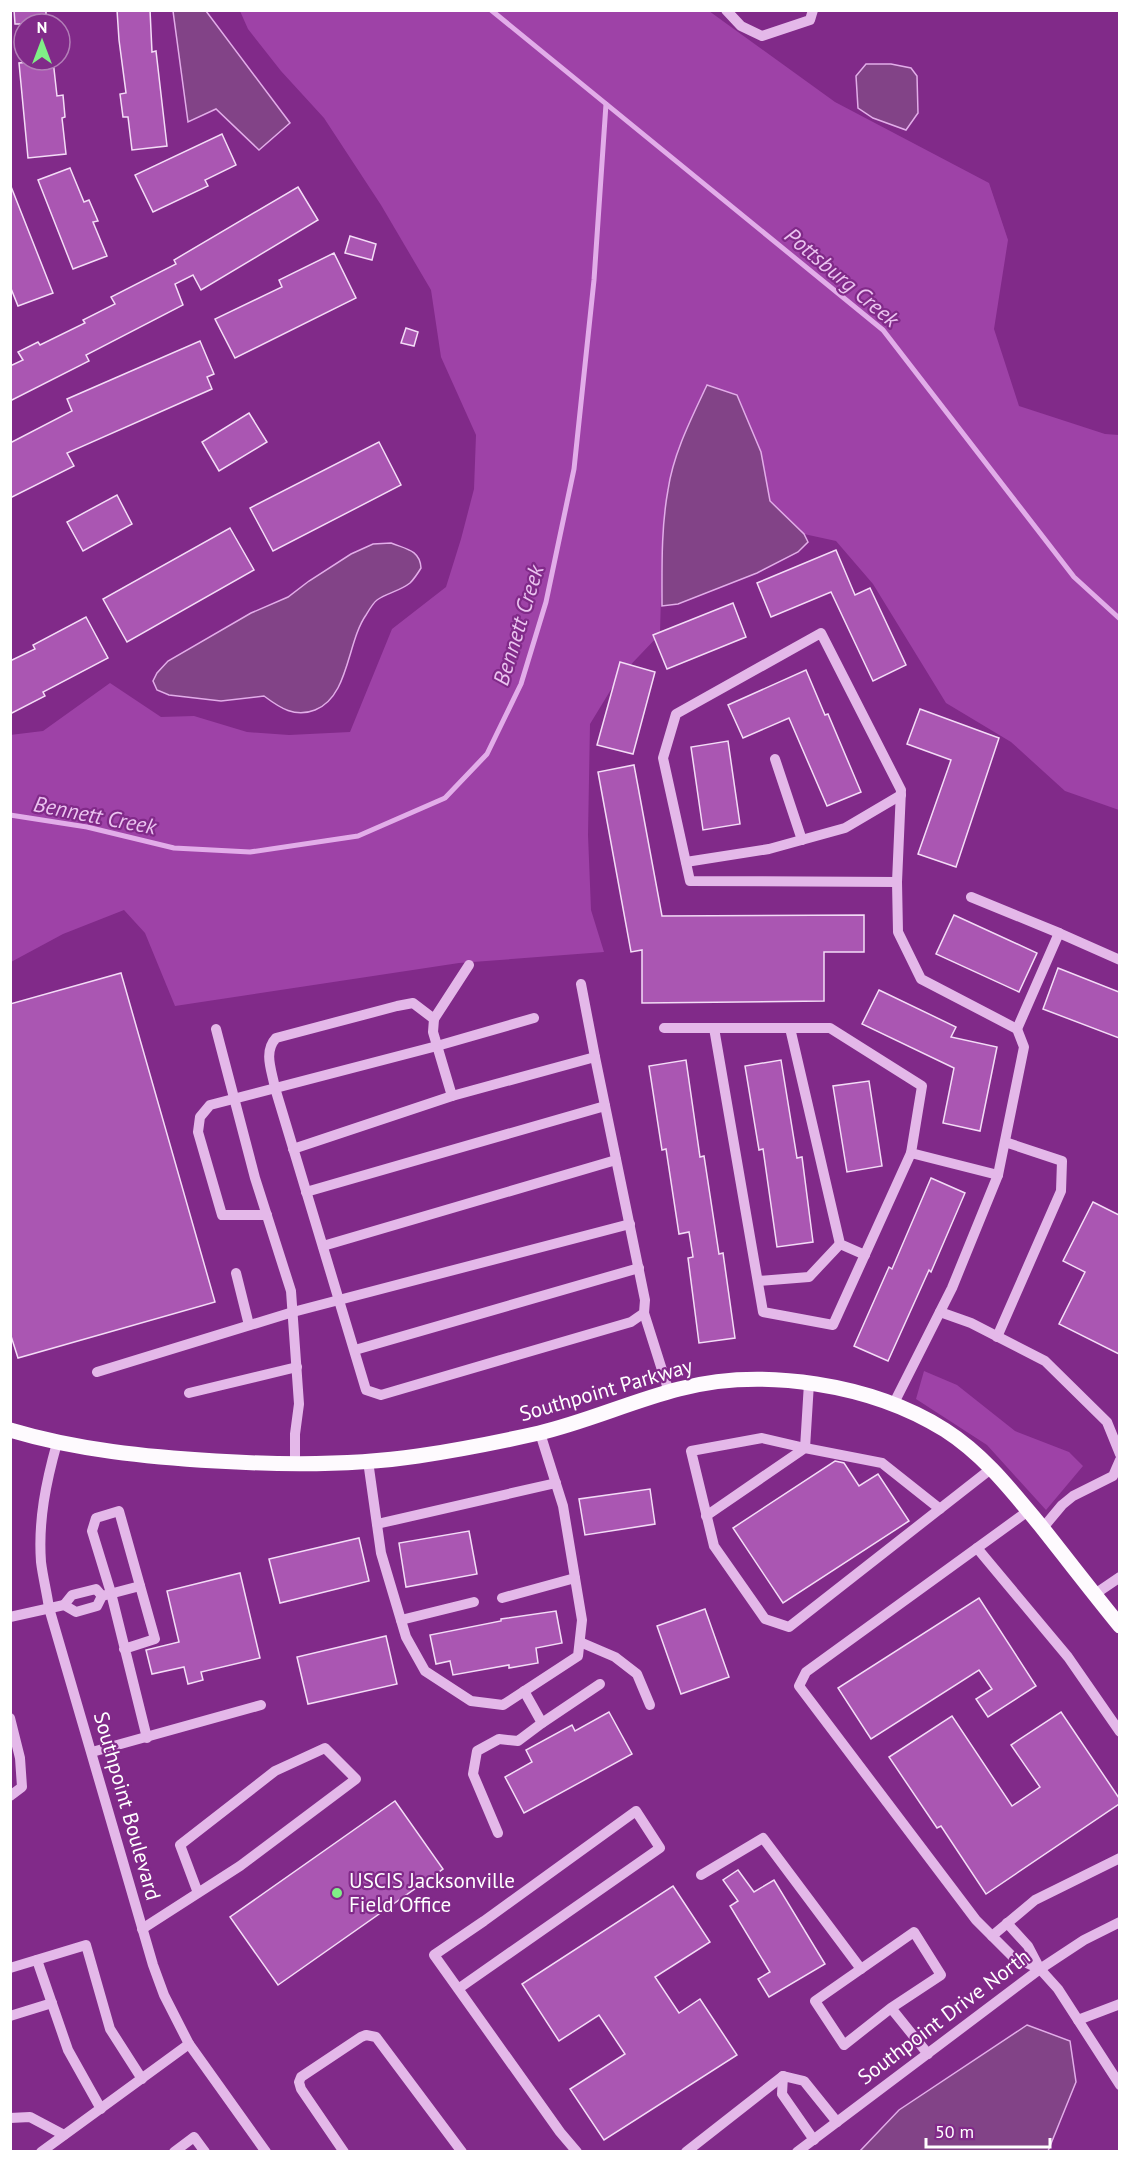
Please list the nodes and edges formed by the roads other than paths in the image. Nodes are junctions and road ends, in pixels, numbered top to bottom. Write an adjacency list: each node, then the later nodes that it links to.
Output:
1 (726, 10): 2 (street)
2 (812, 16)
3 (774, 759): 5 (street)
4 (901, 795): 5 (street); 6 (street); 7 (street)
5 (802, 840): 6 (street)
6 (686, 862): 7 (street)
7 (897, 882): 19 (street)
8 (971, 897): 9 (street)
9 (1059, 933): 10 (street); 19 (street)
10 (1119, 960)
11 (469, 964): 14 (street)
12 (581, 984): 21 (street)
13 (534, 1017): 20 (street)
14 (434, 1019): 20 (street); 22 (street)
15 (664, 1028): 16 (street)
16 (714, 1028): 17 (street); 39 (street)
17 (790, 1028): 28 (street); 34 (street)
18 (216, 1029): 24 (street)
19 (1017, 1029): 26 (street)
20 (437, 1046): 22 (street); 23 (street)
21 (595, 1057): 23 (street); 25 (street)
22 (274, 1088): 24 (street); 27 (street)
23 (452, 1096): 27 (street)
24 (234, 1098): 32 (street); 32 (street)
25 (605, 1106): 29 (street); 31 (street)
26 (1005, 1142): 30 (street); 45 (street)
27 (293, 1149): 31 (street)
28 (911, 1153): 30 (street); 36 (street)
29 (616, 1160): 33 (street); 35 (street)
30 (998, 1174): 42 (street)
31 (306, 1192): 35 (street)
32 (267, 1215): 41 (street)
33 (630, 1224): 37 (street); 40 (street)
34 (840, 1244): 36 (street); 39 (street)
35 (323, 1246): 40 (street)
36 (865, 1255): 39 (street)
37 (639, 1268): 43 (street); 46 (street)
38 (236, 1273): 44 (street)
39 (758, 1281)
40 (340, 1300): 41 (street); 46 (street)
41 (294, 1312): 44 (street); 47 (street)
42 (940, 1312): 45 (street); 52 (street)
43 (644, 1313): 46 (street); 50 (street)
44 (249, 1326): 48 (street)
45 (997, 1337): 57 (street)
46 (355, 1350)
47 (297, 1367): 51 (street); 60 (street)
48 (97, 1372)
49 (809, 1383): 50 (main road, Southpoint Parkway); 52 (main road, Southpoint Parkway); 56 (street)
50 (669, 1392): 54 (main road, Southpoint Parkway)
51 (189, 1393)
52 (894, 1403): 61 (main road, Southpoint Parkway)
53 (10, 1430): 55 (main road, Southpoint Parkway)
54 (540, 1432): 59 (main road, Southpoint Parkway); 62 (street)
55 (57, 1443): 60 (main road, Southpoint Parkway); 77 (street, Southpoint Boulevard)
56 (805, 1448): 63 (street); 65 (street); 65 (street)
57 (1119, 1454)
58 (1119, 1460): 67 (street)
59 (368, 1461): 60 (main road, Southpoint Parkway); 66 (street)
60 (295, 1464)
61 (992, 1468): 63 (street); 64 (main road, Southpoint Parkway)
62 (556, 1483): 66 (street); 70 (street)
63 (940, 1509): 65 (street)
64 (1028, 1511): 67 (main road, Southpoint Parkway); 68 (street)
65 (705, 1516)
66 (377, 1524): 79 (street)
67 (1042, 1529): 73 (main road, Southpoint Parkway)
68 (977, 1548): 89 (street); 100 (street)
69 (1119, 1577): 73 (street)
70 (575, 1578): 74 (street); 81 (street)
71 (140, 1586): 72 (street); 72 (street); 82 (street)
72 (106, 1594): 76 (street); 76 (street); 82 (street)
73 (1095, 1594): 80 (main road, Southpoint Parkway)
74 (502, 1598)
75 (474, 1602): 79 (street)
76 (64, 1605): 77 (street)
77 (49, 1608): 78 (street); 91 (street, Southpoint Boulevard)
78 (10, 1617)
79 (401, 1620): 84 (street)
80 (1119, 1626)
81 (579, 1642): 84 (street); 86 (street)
82 (124, 1649): 90 (street)
83 (600, 1684): 88 (street)
84 (524, 1691): 88 (street)
85 (261, 1705): 90 (street)
86 (650, 1706)
87 (10, 1718): 92 (street)
88 (542, 1723): 93 (street)
89 (1119, 1731)
90 (147, 1738): 91 (street)
91 (92, 1752): 99 (street, Southpoint Boulevard)
92 (10, 1796)
93 (498, 1833)
94 (1119, 1858): 98 (street)
95 (701, 1875): 103 (street)
96 (198, 1893): 96 (street); 99 (street)
97 (1119, 1922): 104 (street, Southpoint Drive North)
98 (1007, 1923): 100 (street); 104 (street)
99 (142, 1929): 111 (street, Southpoint Boulevard)
100 (992, 1936): 104 (street)
101 (37, 1960): 102 (street); 106 (street); 114 (street)
102 (10, 1968)
103 (861, 1969): 108 (street); 108 (street)
104 (1040, 1969): 110 (street); 112 (street, Southpoint Drive North)
105 (458, 1989): 105 (street); 127 (street)
106 (52, 2003): 109 (street); 116 (street)
107 (1119, 2004): 110 (street)
108 (891, 2008): 112 (street)
109 (10, 2016)
110 (1078, 2020): 115 (street)
111 (189, 2044): 114 (street); 124 (street, Southpoint Boulevard)
112 (928, 2054): 118 (street, Southpoint Drive North)
113 (783, 2076): 118 (street); 120 (street); 128 (street)
114 (142, 2079): 116 (street)
115 (1119, 2085)
116 (101, 2109): 119 (street)
117 (10, 2118): 119 (street)
118 (837, 2122): 120 (street, Southpoint Drive North)
119 (64, 2135): 121 (street)
120 (814, 2140): 129 (street, Southpoint Drive North)
121 (41, 2151)
122 (174, 2151): 123 (street)
123 (205, 2151)
124 (266, 2151)
125 (344, 2151): 126 (street)
126 (462, 2151)
127 (577, 2151)
128 (686, 2151)
129 (797, 2151)

